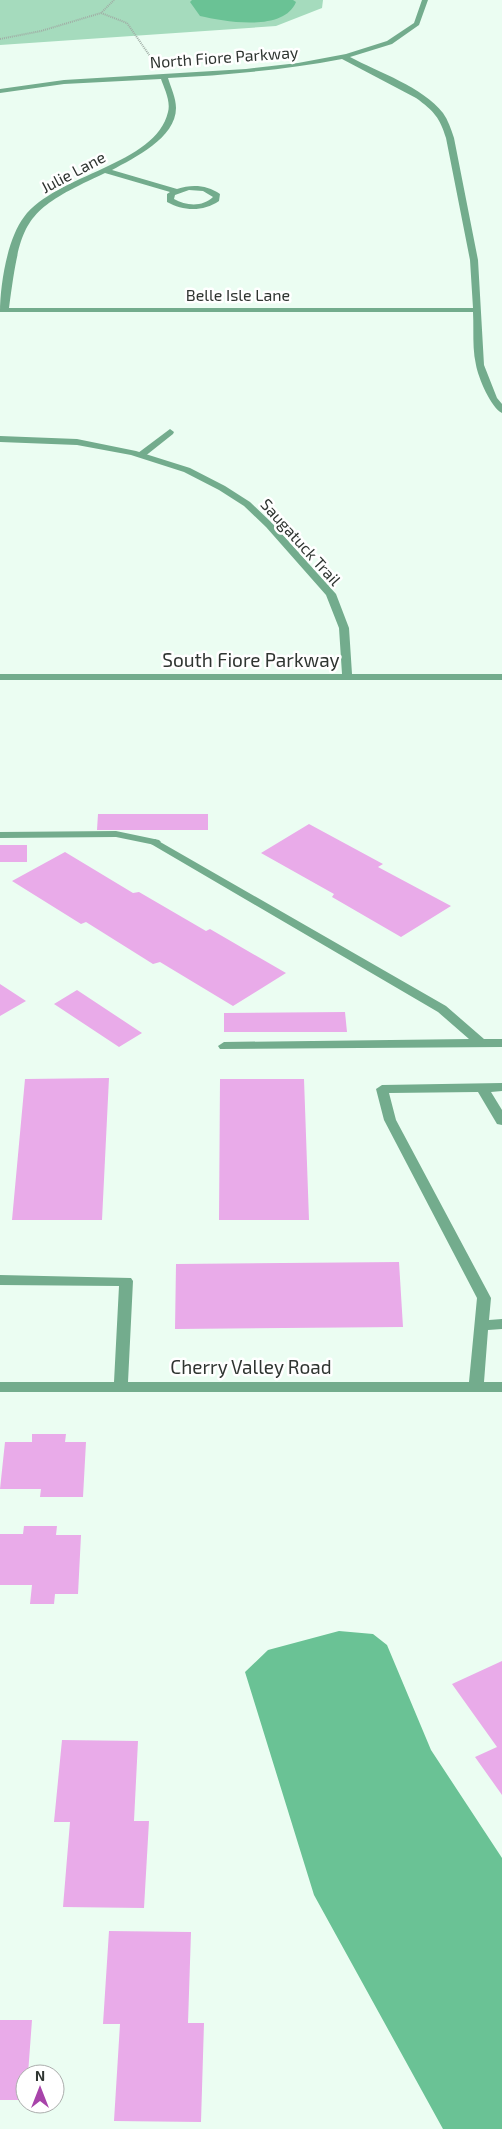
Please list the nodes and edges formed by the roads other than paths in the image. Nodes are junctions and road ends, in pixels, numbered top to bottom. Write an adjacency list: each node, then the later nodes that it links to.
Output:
1 (425, 0): 2 (street, North Fiore Parkway)
2 (344, 57): 3 (street, North Fiore Parkway); 8 (street)
3 (163, 76): 4 (street, North Fiore Parkway); 5 (street, Julie Lane)
4 (0, 91)
5 (104, 170): 6 (street); 7 (street, Julie Lane)
6 (175, 191): 6 (street)
7 (2, 310): 8 (street, Belle Isle Lane)
8 (476, 310): 9 (street)
9 (502, 410)
10 (170, 432): 12 (street)
11 (0, 439): 12 (street, Saugatuck Trail)
12 (141, 455): 15 (street, Saugatuck Trail)
13 (0, 677): 15 (street, South Fiore Parkway)
14 (502, 677): 15 (street, South Fiore Parkway)
15 (347, 678)
16 (0, 835): 17 (street)
17 (481, 1043): 18 (street); 19 (street)
18 (502, 1043)
19 (224, 1046)
20 (502, 1087): 21 (street)
21 (482, 1088): 22 (street); 25 (street)
22 (502, 1122)
23 (0, 1280): 27 (street)
24 (502, 1324): 25 (street)
25 (482, 1325): 28 (street)
26 (0, 1387): 27 (street, Cherry Valley Road)
27 (121, 1387): 28 (street, Cherry Valley Road)
28 (476, 1387): 29 (street, Cherry Valley Road)
29 (502, 1387)

